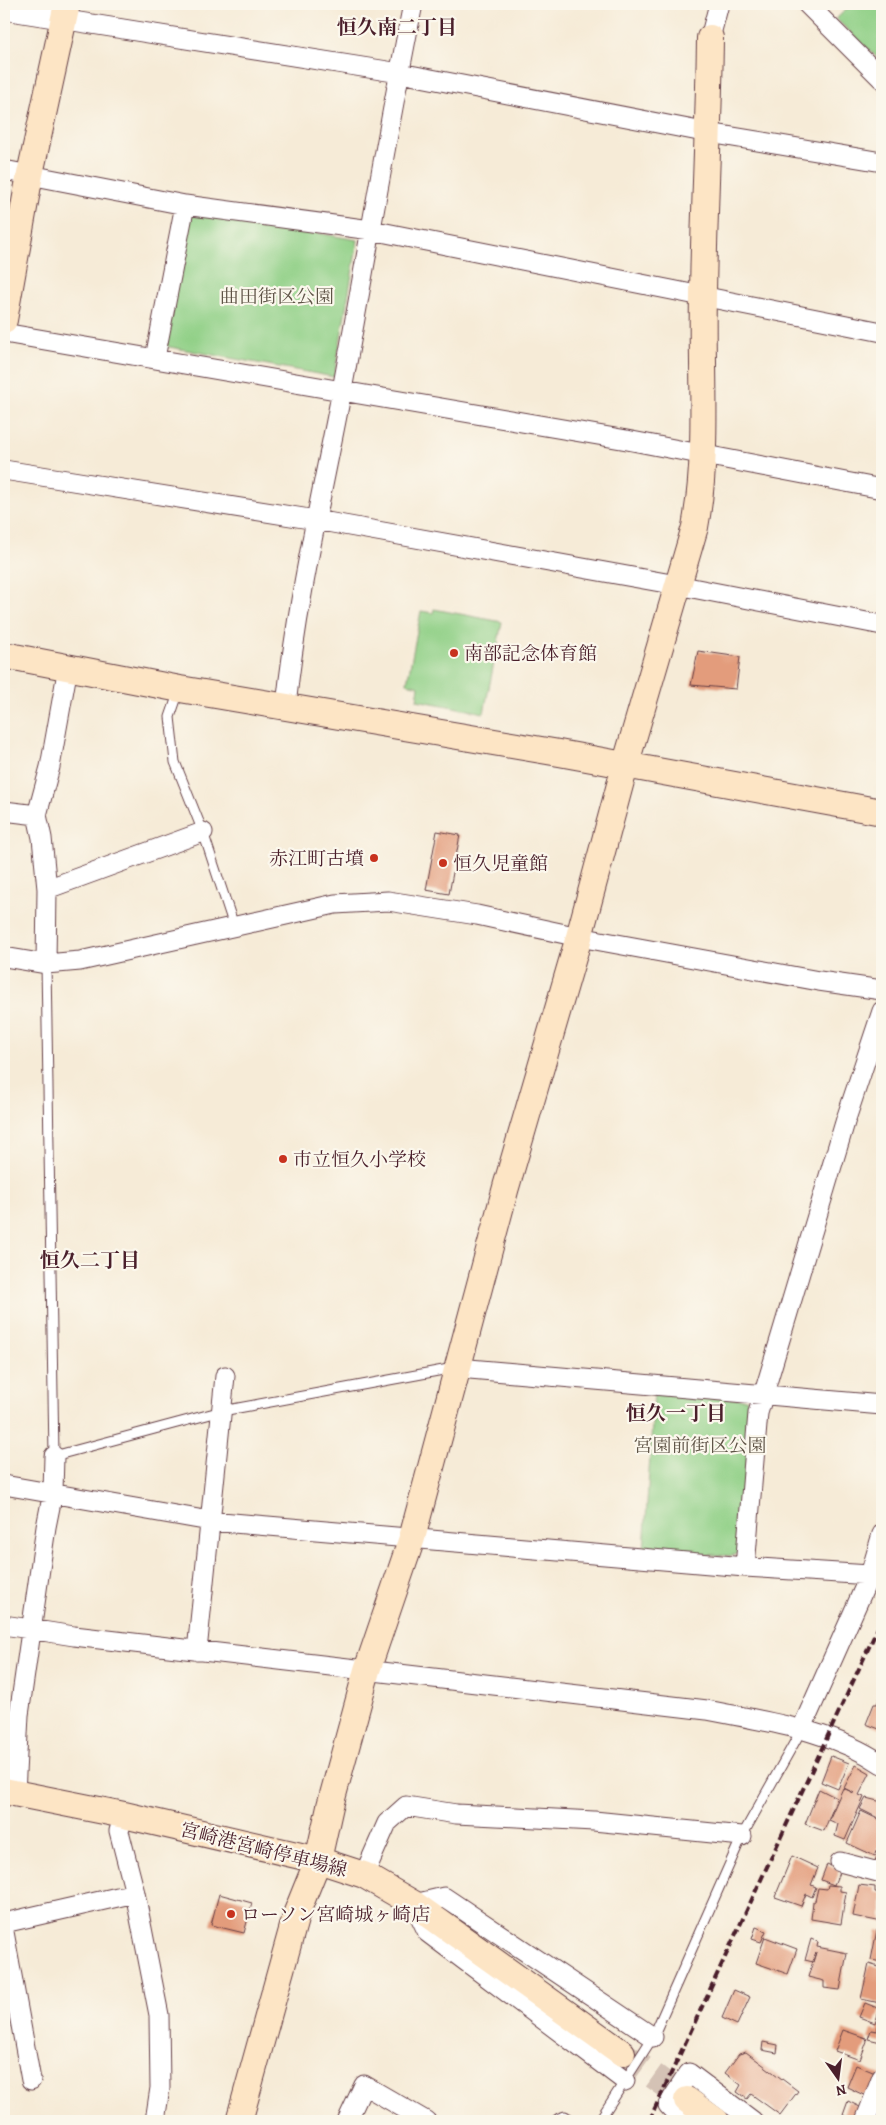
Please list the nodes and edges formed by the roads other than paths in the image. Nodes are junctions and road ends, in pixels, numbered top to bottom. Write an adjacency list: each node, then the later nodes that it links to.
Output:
1 (413, 4): 8 (street)
2 (707, 4): 7 (street)
3 (719, 4): 7 (street)
4 (807, 4): 9 (street)
5 (4, 10): 6 (street)
6 (66, 12): 8 (street); 13 (street)
7 (710, 38): 10 (street)
8 (400, 73): 10 (street); 15 (street)
9 (882, 78)
10 (709, 133): 11 (street); 16 (street)
11 (882, 162)
12 (4, 170): 13 (street)
13 (30, 174): 14 (street); 17 (street)
14 (185, 205): 15 (street); 20 (street)
15 (371, 230): 16 (street); 21 (street)
16 (702, 295): 18 (street); 22 (street)
17 (4, 320)
18 (882, 332)
19 (4, 333): 20 (street)
20 (155, 358): 21 (street)
21 (342, 390): 22 (street); 25 (street)
22 (702, 456): 24 (street); 26 (street)
23 (4, 470): 25 (street)
24 (882, 489)
25 (316, 520): 26 (street); 31 (street)
26 (677, 585): 27 (street); 32 (street)
27 (882, 625)
28 (4, 655): 29 (street)
29 (68, 667): 30 (street); 35 (street)
30 (180, 688): 31 (street); 36 (lane)
31 (286, 706): 32 (street)
32 (625, 766): 34 (street); 39 (street)
33 (4, 810): 35 (street)
34 (882, 812)
35 (37, 815): 37 (street)
36 (204, 832): 37 (street); 38 (lane)
37 (46, 889): 41 (street)
38 (234, 926): 39 (street); 41 (street)
39 (579, 937): 42 (street); 44 (street)
40 (4, 957): 41 (street)
41 (46, 964): 49 (lane)
42 (882, 990)
43 (882, 1011): 46 (street)
44 (458, 1368): 46 (street); 48 (lane); 54 (street)
45 (225, 1376): 48 (street)
46 (763, 1394): 47 (street); 55 (street)
47 (882, 1405)
48 (222, 1411): 49 (lane); 52 (street)
49 (54, 1456): 51 (street)
50 (4, 1485): 51 (street)
51 (53, 1492): 52 (street); 58 (street)
52 (210, 1520): 54 (street); 59 (street)
53 (882, 1534): 56 (street)
54 (412, 1538): 55 (street); 60 (street)
55 (745, 1567): 56 (street)
56 (870, 1575): 61 (street)
57 (4, 1625): 58 (street)
58 (32, 1631): 59 (street); 63 (street)
59 (197, 1651): 60 (street)
60 (367, 1670): 61 (street); 66 (street)
61 (802, 1728): 62 (street); 65 (lane)
62 (882, 1764)
63 (10, 1792): 64 (street, 宮崎港宮崎停車場線)
64 (124, 1815): 66 (street, 宮崎港宮崎停車場線); 70 (street)
65 (742, 1836): 69 (street); 74 (lane)
66 (318, 1860): 69 (street, 宮崎港宮崎停車場線); 81 (street)
67 (840, 1862): 68 (street)
68 (882, 1874)
69 (364, 1875): 71 (street, 宮崎港宮崎停車場線)
70 (135, 1893): 72 (street); 80 (street)
71 (414, 1904): 74 (street); 75 (street, 宮崎港宮崎停車場線); 78 (street)
72 (4, 1923)
73 (4, 1932): 77 (street)
74 (653, 2038): 78 (lane)
75 (622, 2053)
76 (882, 2077): 89 (street)
77 (31, 2080)
78 (625, 2081): 86 (lane)
79 (685, 2110): 87 (street); 88 (street)
80 (155, 2121)
81 (239, 2121)
82 (347, 2121): 83 (street)
83 (426, 2121)
84 (555, 2121): 85 (lane)
85 (573, 2121)
86 (598, 2121)
87 (716, 2121)
88 (753, 2121)
89 (865, 2121)

